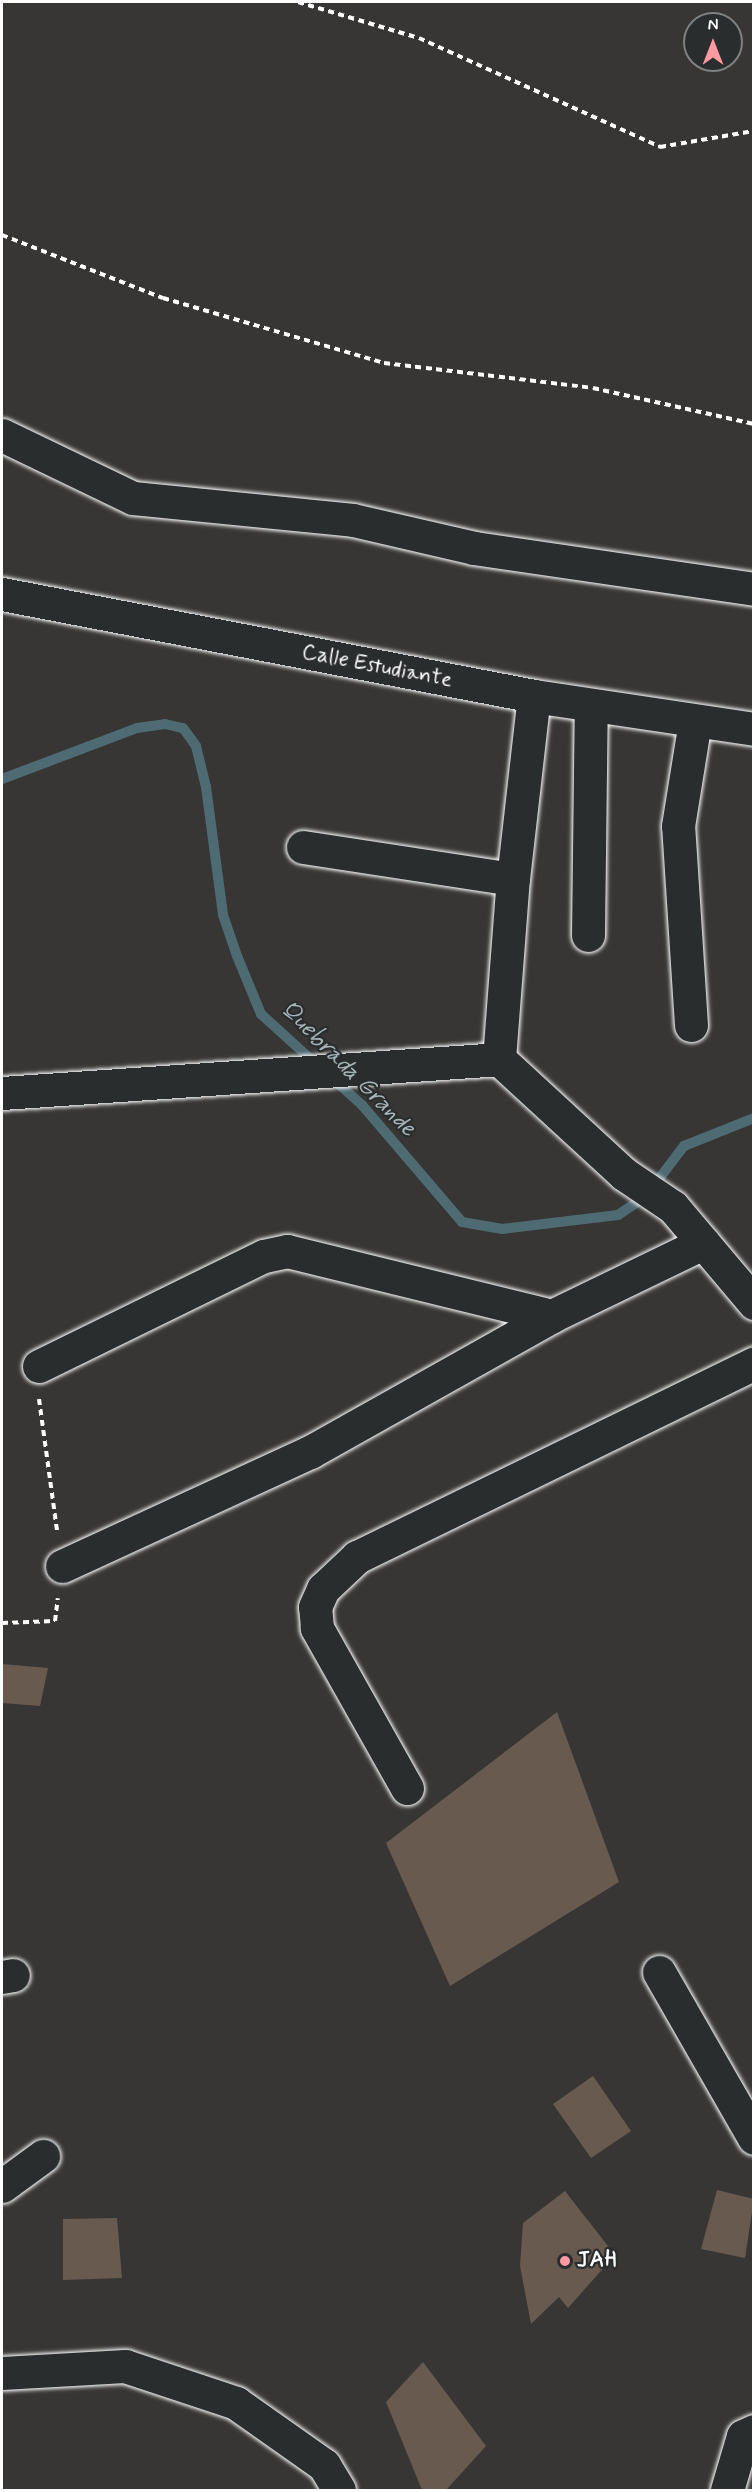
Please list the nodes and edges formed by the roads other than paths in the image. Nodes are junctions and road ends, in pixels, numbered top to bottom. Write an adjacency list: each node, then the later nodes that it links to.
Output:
1 (2, 435): 2 (street)
2 (753, 589)
3 (2, 594): 4 (street, Calle Estudiante)
4 (534, 696): 5 (street, Calle Estudiante); 9 (street)
5 (591, 705): 6 (street, Calle Estudiante); 10 (street)
6 (695, 721): 7 (street, Calle Estudiante); 11 (street)
7 (753, 729)
8 (303, 847): 9 (street)
9 (513, 879): 12 (street)
10 (588, 935)
11 (691, 1025)
12 (499, 1059): 13 (street); 14 (street)
13 (2, 1093)
14 (703, 1243): 15 (street); 16 (street)
15 (753, 1303)
16 (552, 1316): 18 (street); 19 (street)
17 (753, 1363): 20 (street)
18 (39, 1366)
19 (62, 1566)
20 (407, 1788)
21 (659, 1972): 22 (street)
22 (753, 2138)
23 (43, 2156): 24 (street)
24 (2, 2186)
25 (2, 2373): 27 (street)
26 (753, 2431): 28 (street)
27 (339, 2490)
28 (727, 2490)

